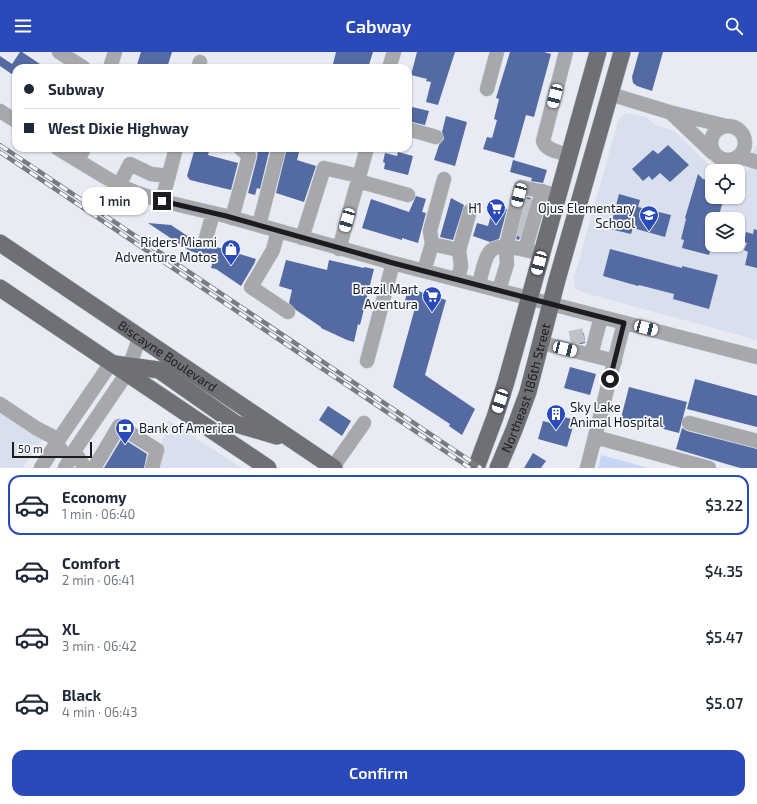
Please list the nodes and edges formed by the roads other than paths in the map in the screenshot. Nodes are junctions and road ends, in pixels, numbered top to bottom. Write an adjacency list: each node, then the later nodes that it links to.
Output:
1 (59, 52): 8 (street)
2 (115, 52): 9 (street)
3 (394, 52): 10 (street)
4 (497, 52): 11 (street)
5 (566, 52): 26 (street)
6 (598, 52): 12 (main road); 26 (main road, Northeast 186th Street)
7 (622, 52): 12 (main road, Northeast 186th Street)
8 (78, 64)
9 (111, 64)
10 (390, 64)
11 (487, 89)
12 (610, 94): 14 (street); 58 (main road, Northeast 186th Street)
13 (0, 111): 15 (street)
14 (669, 112): 16 (street); 25 (street)
15 (12, 118)
16 (726, 126): 25 (street); 27 (street)
17 (412, 131): 18 (street)
18 (436, 137)
19 (63, 152): 28 (street)
20 (82, 152): 28 (street)
21 (175, 152): 30 (street)
22 (244, 152): 39 (street)
23 (278, 152): 41 (street)
24 (366, 152): 31 (street)
25 (713, 153): 27 (street)
26 (569, 155): 34 (main road, Northeast 186th Street)
27 (740, 157): 29 (street)
28 (78, 161): 33 (street)
29 (757, 162)
30 (169, 176): 33 (street); 36 (street)
31 (358, 179): 35 (street); 44 (street); 48 (street)
32 (444, 179): 46 (street)
33 (119, 185): 36 (street)
34 (550, 193): 40 (street); 40 (street); 50 (main road, Northeast 186th Street)
35 (408, 195)
36 (162, 201): 38 (street)
37 (470, 211): 49 (street)
38 (213, 213): 39 (street); 43 (street)
39 (232, 218): 41 (street)
40 (525, 218): 47 (street); 50 (street)
41 (259, 226): 42 (street)
42 (278, 231): 44 (street); 59 (street)
43 (206, 238)
44 (302, 238): 48 (street)
45 (0, 244): 62 (main road, Biscayne Boulevard)
46 (432, 244): 49 (street); 52 (street)
47 (506, 246): 50 (street); 54 (street); 56 (street)
48 (339, 249): 51 (street)
49 (459, 250): 53 (street)
50 (534, 252): 57 (main road, Northeast 186th Street)
51 (393, 263): 52 (street); 66 (street)
52 (424, 271): 53 (street)
53 (458, 280): 54 (street)
54 (479, 285): 56 (street)
55 (0, 288): 68 (main road)
56 (500, 290): 57 (street)
57 (529, 298): 58 (street); 88 (main road, Northeast 186th Street)
58 (552, 303): 60 (street); 63 (main road, Northeast 186th Street)
59 (288, 312)
60 (601, 316): 61 (street); 64 (street)
61 (624, 323): 65 (street); 67 (street)
62 (140, 336): 69 (street); 77 (main road, Biscayne Boulevard)
63 (542, 343): 64 (street); 89 (main road, Northeast 186th Street)
64 (591, 355): 67 (street)
65 (757, 357)
66 (367, 361)
67 (614, 361): 74 (street)
68 (111, 363): 69 (main road); 76 (street)
69 (128, 369): 77 (main road); 78 (street); 86 (main road)
70 (0, 404): 73 (street)
71 (364, 423): 87 (street)
72 (689, 423): 75 (street)
73 (36, 428): 76 (street); 79 (street)
74 (595, 437): 80 (street); 90 (street)
75 (757, 441)
76 (57, 442): 79 (street); 81 (street)
77 (295, 442): 87 (main road, Biscayne Boulevard)
78 (74, 452): 82 (street); 83 (street)
79 (45, 462)
80 (681, 464): 91 (street)
81 (60, 468)
82 (65, 468)
83 (85, 468)
84 (94, 468): 85 (street)
85 (152, 468)
86 (268, 468)
87 (334, 468)
88 (476, 468)
89 (498, 468)
90 (587, 468)
91 (708, 468)

